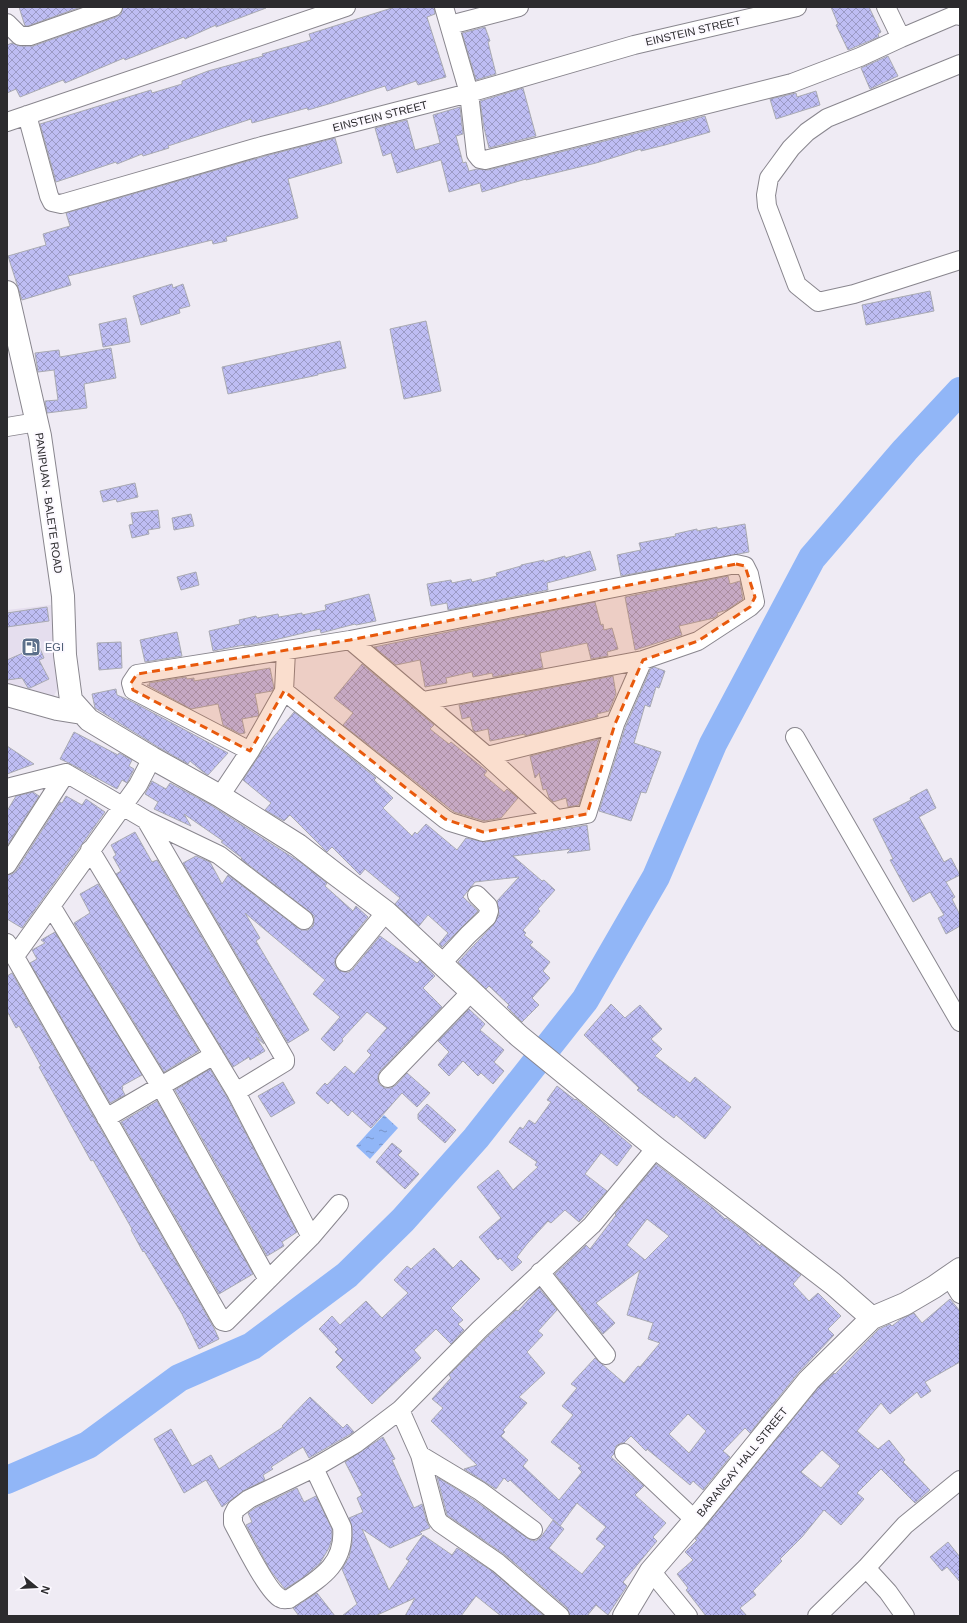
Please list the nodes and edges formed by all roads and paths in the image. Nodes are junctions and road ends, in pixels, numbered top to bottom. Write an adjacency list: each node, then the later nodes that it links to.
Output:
1 (113, 7): 8 (street)
2 (346, 7): 13 (street)
3 (444, 7): 9 (street)
4 (519, 7): 9 (street)
5 (797, 7): 12 (street, EINSTEIN STREET)
6 (886, 7): 10 (street)
7 (960, 16): 10 (street)
8 (7, 23)
9 (450, 25): 12 (street)
10 (901, 38): 12 (street)
11 (960, 64): 15 (street)
12 (469, 93): 13 (street, EINSTEIN STREET)
13 (26, 115): 14 (street)
14 (7, 122)
15 (960, 260)
16 (7, 292): 17 (main road, PANIPUAN - BALETE ROAD)
17 (37, 422): 18 (street); 25 (main road, PANIPUAN - BALETE ROAD)
18 (7, 427)
19 (350, 640): 20 (street); 21 (street); 24 (street)
20 (286, 651): 22 (street); 28 (street)
21 (642, 660): 24 (street); 26 (street)
22 (284, 691): 28 (street); 35 (street)
23 (7, 695): 25 (main road)
24 (423, 701): 29 (street)
25 (82, 713): 30 (main road)
26 (615, 724): 29 (street); 35 (street)
27 (795, 737): 47 (street)
28 (250, 751): 33 (street)
29 (487, 756): 35 (street)
30 (152, 758): 33 (main road); 34 (street)
31 (66, 773): 32 (street); 34 (street); 38 (street)
32 (7, 788)
33 (220, 796): 41 (main road)
34 (122, 806): 36 (street); 37 (street)
35 (556, 819)
36 (146, 820): 42 (street); 51 (street)
37 (90, 850): 40 (street); 48 (street)
38 (7, 865)
39 (477, 895): 45 (street)
40 (51, 906): 43 (street); 50 (street)
41 (386, 912): 44 (street); 45 (main road)
42 (304, 920)
43 (11, 950): 52 (street)
44 (345, 962)
45 (442, 963): 46 (main road)
46 (472, 991): 49 (street); 53 (main road)
47 (960, 1022)
48 (214, 1055): 50 (street); 51 (street)
49 (388, 1078)
50 (161, 1087): 52 (street); 57 (street)
51 (236, 1092): 55 (street)
52 (106, 1118): 57 (street)
53 (656, 1148): 56 (street); 59 (main road)
54 (339, 1204): 55 (street)
55 (311, 1237): 57 (street)
56 (540, 1272): 60 (street); 61 (street)
57 (268, 1280)
58 (956, 1280): 59 (main road)
59 (872, 1318): 66 (main road, BARANGAY HALL STREET)
60 (606, 1355)
61 (400, 1410): 63 (street); 64 (street)
62 (624, 1453): 66 (street)
63 (420, 1455): 67 (street); 70 (street)
64 (314, 1468): 64 (street)
65 (960, 1480): 68 (street)
66 (695, 1520): 69 (main road, BARANGAY HALL STREET)
67 (533, 1530)
68 (866, 1568): 73 (street); 74 (street)
69 (651, 1571): 71 (main road, BARANGAY HALL STREET); 72 (street)
70 (560, 1616)
71 (624, 1616)
72 (688, 1616)
73 (817, 1616)
74 (905, 1616)

